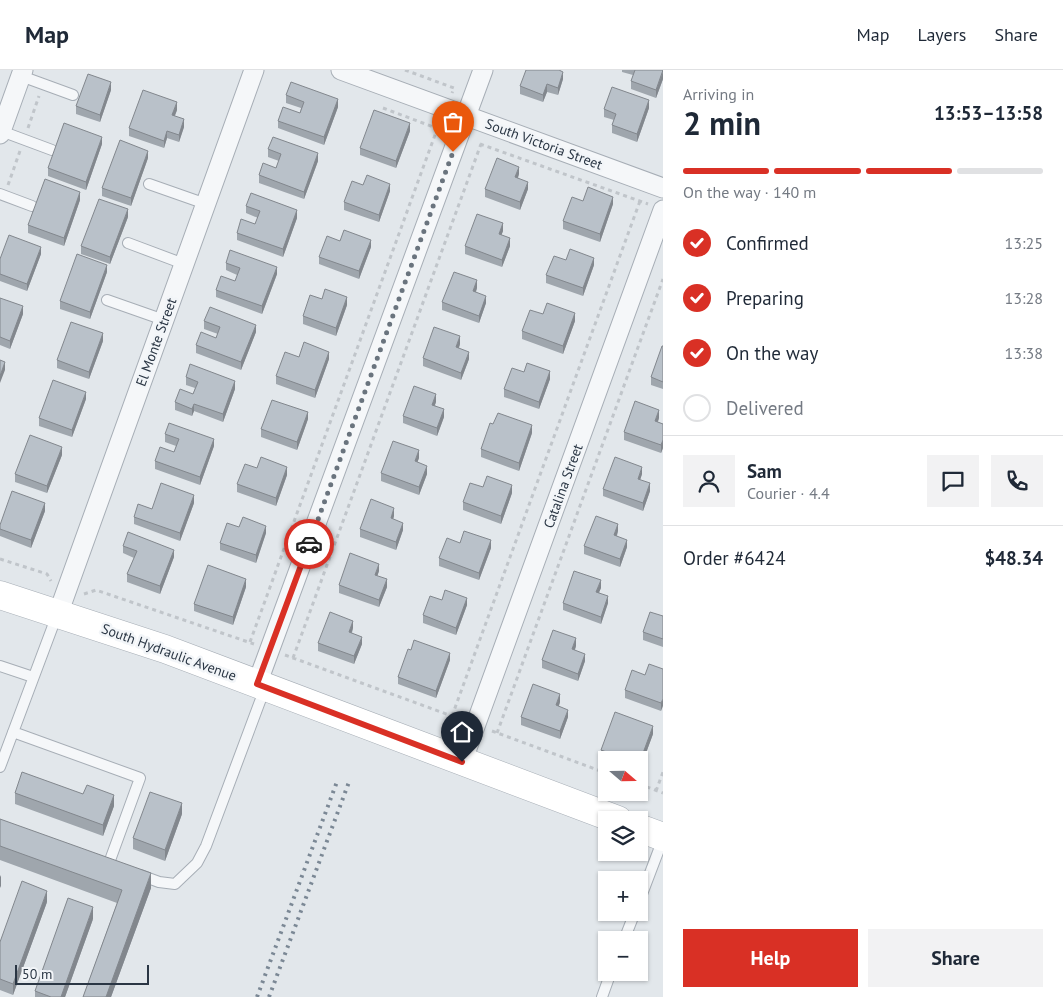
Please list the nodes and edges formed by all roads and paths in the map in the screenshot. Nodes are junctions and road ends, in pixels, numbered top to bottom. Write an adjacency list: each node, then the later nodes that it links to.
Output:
1 (254, 70): 17 (street, El Monte Street)
2 (341, 70): 7 (street, South Victoria Street)
3 (483, 70): 7 (street)
4 (22, 73): 5 (lane); 9 (street)
5 (73, 95)
6 (383, 108): 8 (path)
7 (467, 115): 10 (street); 14 (street, South Victoria Street)
8 (437, 128): 10 (path); 29 (path)
9 (1, 132): 12 (lane)
10 (459, 136): 11 (path); 30 (street)
11 (481, 144): 16 (path); 31 (path)
12 (52, 150)
13 (149, 184): 17 (lane)
14 (663, 188)
15 (0, 194): 18 (lane)
16 (640, 202): 19 (path); 36 (path)
17 (206, 204): 21 (street, El Monte Street)
18 (32, 206)
19 (659, 208): 37 (street, Catalina Street)
20 (128, 243): 21 (lane)
21 (184, 264): 24 (street, El Monte Street)
22 (663, 279): 39 (path)
23 (107, 300): 24 (lane)
24 (164, 320): 26 (street, El Monte Street)
25 (0, 559): 26 (path)
26 (67, 588): 28 (street, El Monte Street); 29 (path)
27 (0, 595): 28 (street, South Hydraulic Avenue)
28 (58, 614): 33 (lane); 35 (street, South Hydraulic Avenue)
29 (250, 642): 30 (path)
30 (270, 649): 31 (path); 35 (street)
31 (294, 658): 36 (path)
32 (2, 667): 33 (lane); 34 (lane)
33 (33, 677): 38 (lane)
34 (0, 678)
35 (262, 686): 38 (lane); 40 (street, South Hydraulic Avenue)
36 (452, 716): 37 (path)
37 (476, 725): 39 (path); 40 (street, Catalina Street)
38 (13, 732): 41 (lane)
39 (497, 733): 42 (path)
40 (462, 762): 47 (street, South Hydraulic Avenue)
41 (0, 767)
42 (598, 770)
43 (663, 772): 45 (path)
44 (648, 788): 45 (path)
45 (656, 791): 46 (path)
46 (663, 793)
47 (598, 813)
48 (648, 832): 49 (street)
49 (663, 838): 50 (lane)
50 (648, 878)
51 (608, 981): 52 (lane)
52 (602, 997)

